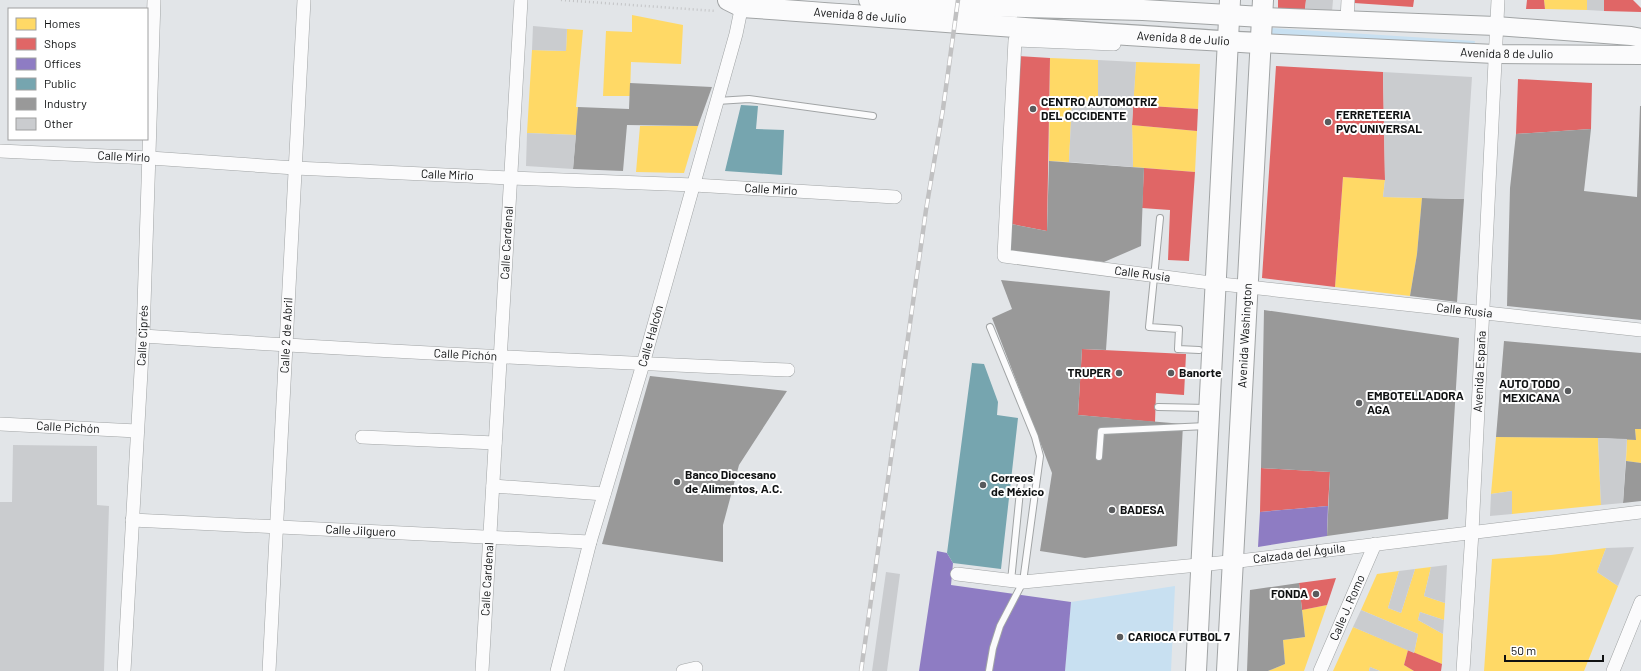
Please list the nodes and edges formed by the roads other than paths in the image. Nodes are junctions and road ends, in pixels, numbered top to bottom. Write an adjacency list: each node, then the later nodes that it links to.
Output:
1 (154, 0): 22 (street, Calle Ciprés)
2 (304, 0): 23 (street, Calle 2 de Abril)
3 (521, 0): 24 (street, Calle Cardenal)
4 (869, 0): 8 (main road, Avenida 8 de Julio)
5 (1348, 0): 11 (street)
6 (1498, 0): 12 (street, Avenida España)
7 (738, 2): 13 (main road, Avenida 8 de Julio); 19 (street, Calle Halcón)
8 (1140, 5): 9 (main road, Avenida 8 de Julio)
9 (1230, 8): 10 (main road, Avenida 8 de Julio); 15 (main road)
10 (1262, 8): 11 (street, Avenida 8 de Julio); 16 (main road, Avenida Washington)
11 (1347, 20): 12 (street, Avenida 8 de Julio)
12 (1496, 26): 14 (street, Avenida 8 de Julio); 17 (street, Avenida España)
13 (1159, 37): 15 (main road, Avenida 8 de Julio); 28 (street, Calle Rusia)
14 (1641, 38)
15 (1228, 42): 16 (main road, Avenida 8 de Julio); 29 (main road)
16 (1260, 43): 17 (street, Avenida 8 de Julio); 30 (main road, Avenida Washington)
17 (1495, 54): 18 (street, Avenida 8 de Julio); 31 (street, Avenida España)
18 (1641, 55)
19 (717, 101): 20 (lane); 25 (street, Calle Halcón)
20 (873, 116)
21 (0, 151): 22 (street, Calle Mirlo)
22 (150, 158): 23 (street, Calle Mirlo); 34 (street, Calle Ciprés)
23 (295, 168): 24 (street, Calle Mirlo); 35 (street, Calle 2 de Abril)
24 (511, 178): 25 (street, Calle Mirlo); 37 (street, Calle Cardenal)
25 (694, 185): 26 (street, Calle Mirlo); 38 (street, Calle Halcón)
26 (894, 197)
27 (1160, 218): 28 (lane)
28 (1154, 275): 29 (street, Calle Rusia); 36 (lane)
29 (1215, 283): 30 (street, Calle Rusia); 41 (main road)
30 (1247, 287): 31 (street, Calle Rusia); 57 (main road, Avenida Washington)
31 (1483, 312): 33 (street, Calle Rusia); 53 (street, Avenida España)
32 (990, 327): 60 (lane)
33 (1641, 330)
34 (143, 336): 35 (street, Calle Pichón); 43 (street, Calle Ciprés)
35 (286, 345): 37 (street, Calle Pichón); 52 (street, Calle 2 de Abril)
36 (1199, 350)
37 (500, 356): 38 (street, Calle Pichón); 45 (street, Calle Cardenal)
38 (643, 364): 39 (street, Calle Pichón); 49 (street, Calle Halcón)
39 (788, 370)
40 (1158, 406): 41 (lane)
41 (1208, 417): 46 (lane); 58 (main road)
42 (0, 424): 43 (street, Calle Pichón)
43 (137, 431): 51 (street, Calle Ciprés)
44 (362, 437): 45 (street)
45 (495, 444): 48 (street, Calle Cardenal)
46 (1100, 457)
47 (1021, 481): 60 (lane)
48 (493, 486): 49 (street); 54 (street, Calle Cardenal)
49 (604, 494): 55 (street, Calle Halcón)
50 (1641, 512): 53 (street, Calzada del Águila)
51 (132, 520): 52 (street, Calle Jilguero); 63 (street, Calle Ciprés)
52 (277, 527): 54 (street, Calle Jilguero); 64 (street, Calle 2 de Abril)
53 (1472, 532): 56 (street, Calzada del Águila); 72 (street, Avenida España)
54 (490, 538): 55 (street, Calle Jilguero); 65 (street, Calle Cardenal)
55 (590, 542): 66 (street, Calle Halcón)
56 (1375, 544): 57 (street, Calzada del Águila); 71 (street, Calle J. Romo)
57 (1233, 561): 58 (street, Calzada del Águila); 70 (main road, Avenida Washington)
58 (1201, 565): 60 (street, Calzada del Águila); 69 (main road)
59 (957, 574): 60 (street, Calzada del Águila)
60 (1017, 581): 68 (lane)
61 (1641, 602): 73 (street)
62 (696, 668): 67 (street)
63 (124, 671)
64 (269, 671)
65 (482, 671)
66 (557, 671)
67 (683, 671)
68 (989, 671)
69 (1196, 671)
70 (1227, 671)
71 (1320, 671)
72 (1463, 671)
73 (1613, 671)

